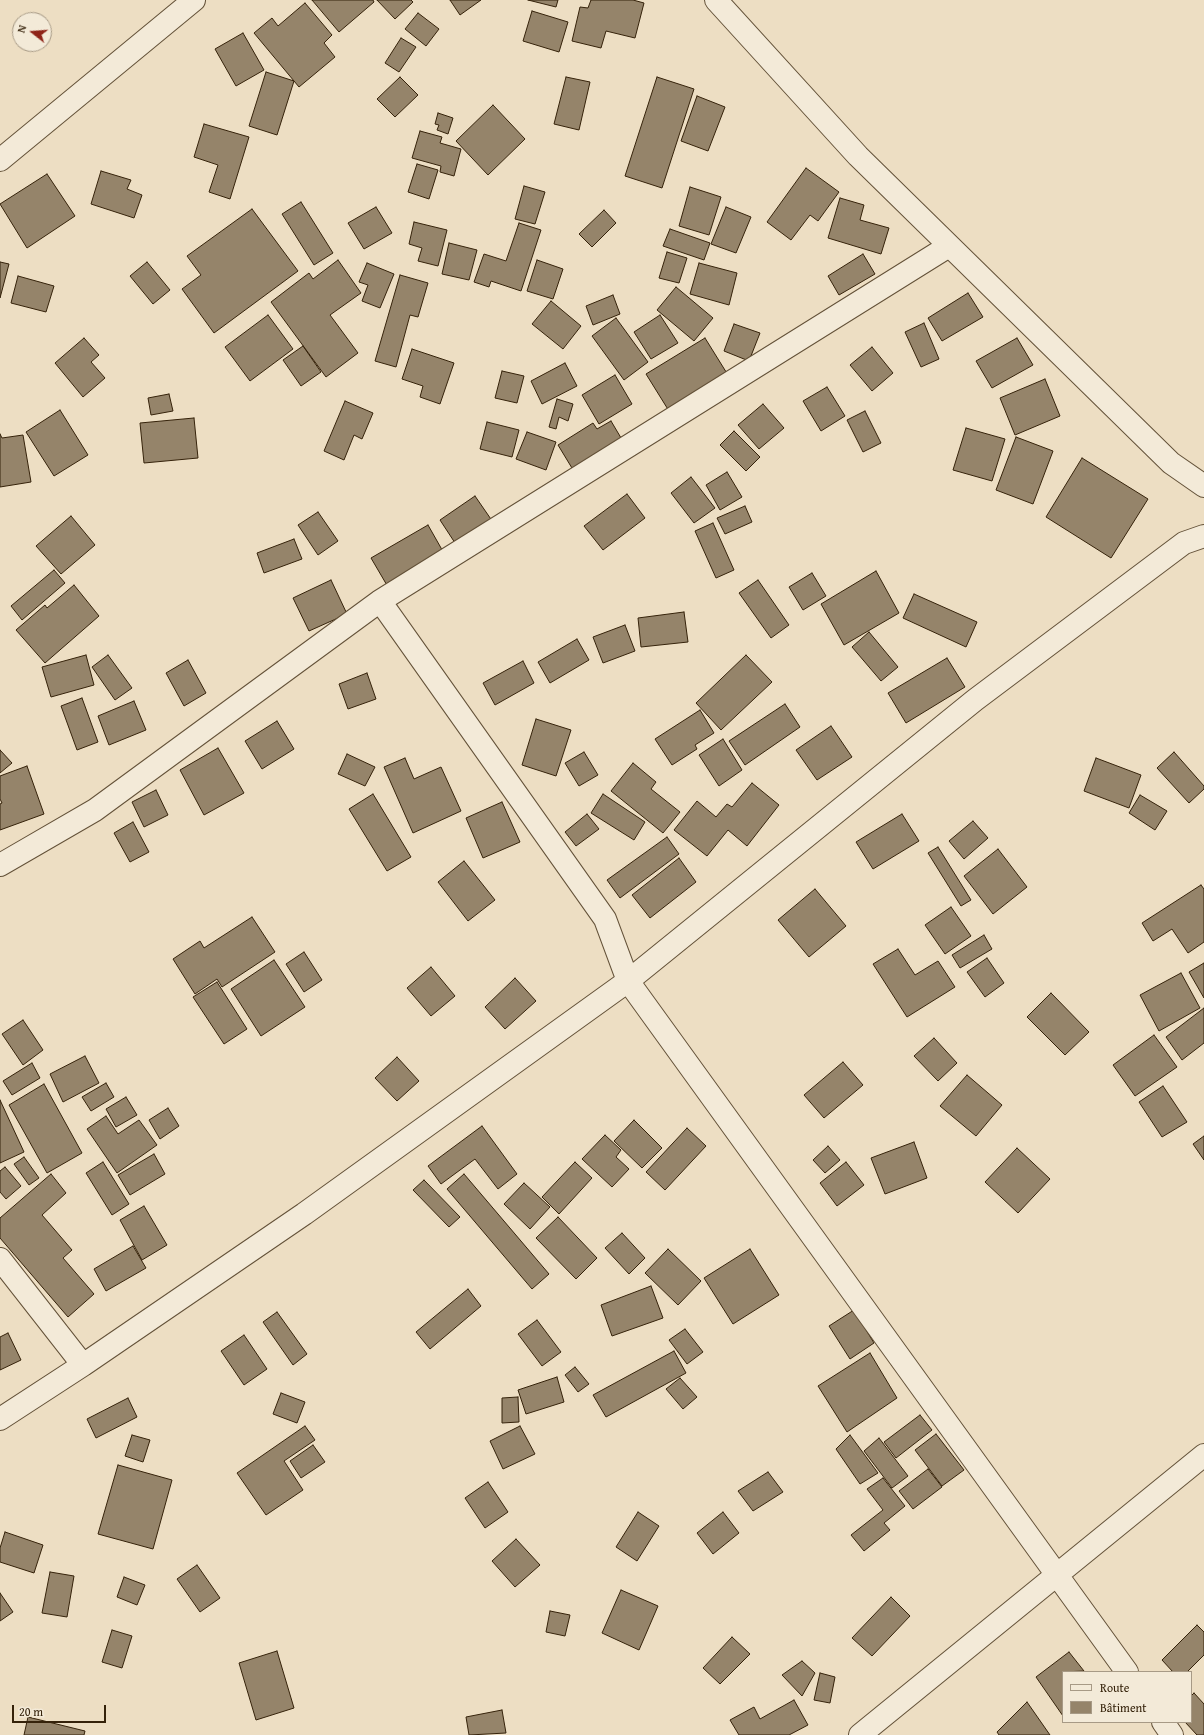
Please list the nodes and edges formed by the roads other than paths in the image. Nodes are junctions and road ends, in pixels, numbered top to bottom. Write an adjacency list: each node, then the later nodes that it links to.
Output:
1 (194, 0): 3 (street)
2 (716, 0): 4 (street)
3 (0, 160)
4 (950, 246): 5 (street); 7 (street)
5 (1204, 486)
6 (1204, 536): 9 (street)
7 (380, 601): 8 (street); 9 (street)
8 (0, 865)
9 (628, 980): 11 (street); 14 (street)
10 (0, 1259): 11 (street)
11 (83, 1365): 12 (street)
12 (0, 1419)
13 (1204, 1455): 14 (street)
14 (1057, 1575): 15 (street); 17 (street)
15 (1126, 1671)
16 (1164, 1723): 18 (street)
17 (860, 1735)
18 (1172, 1735)

